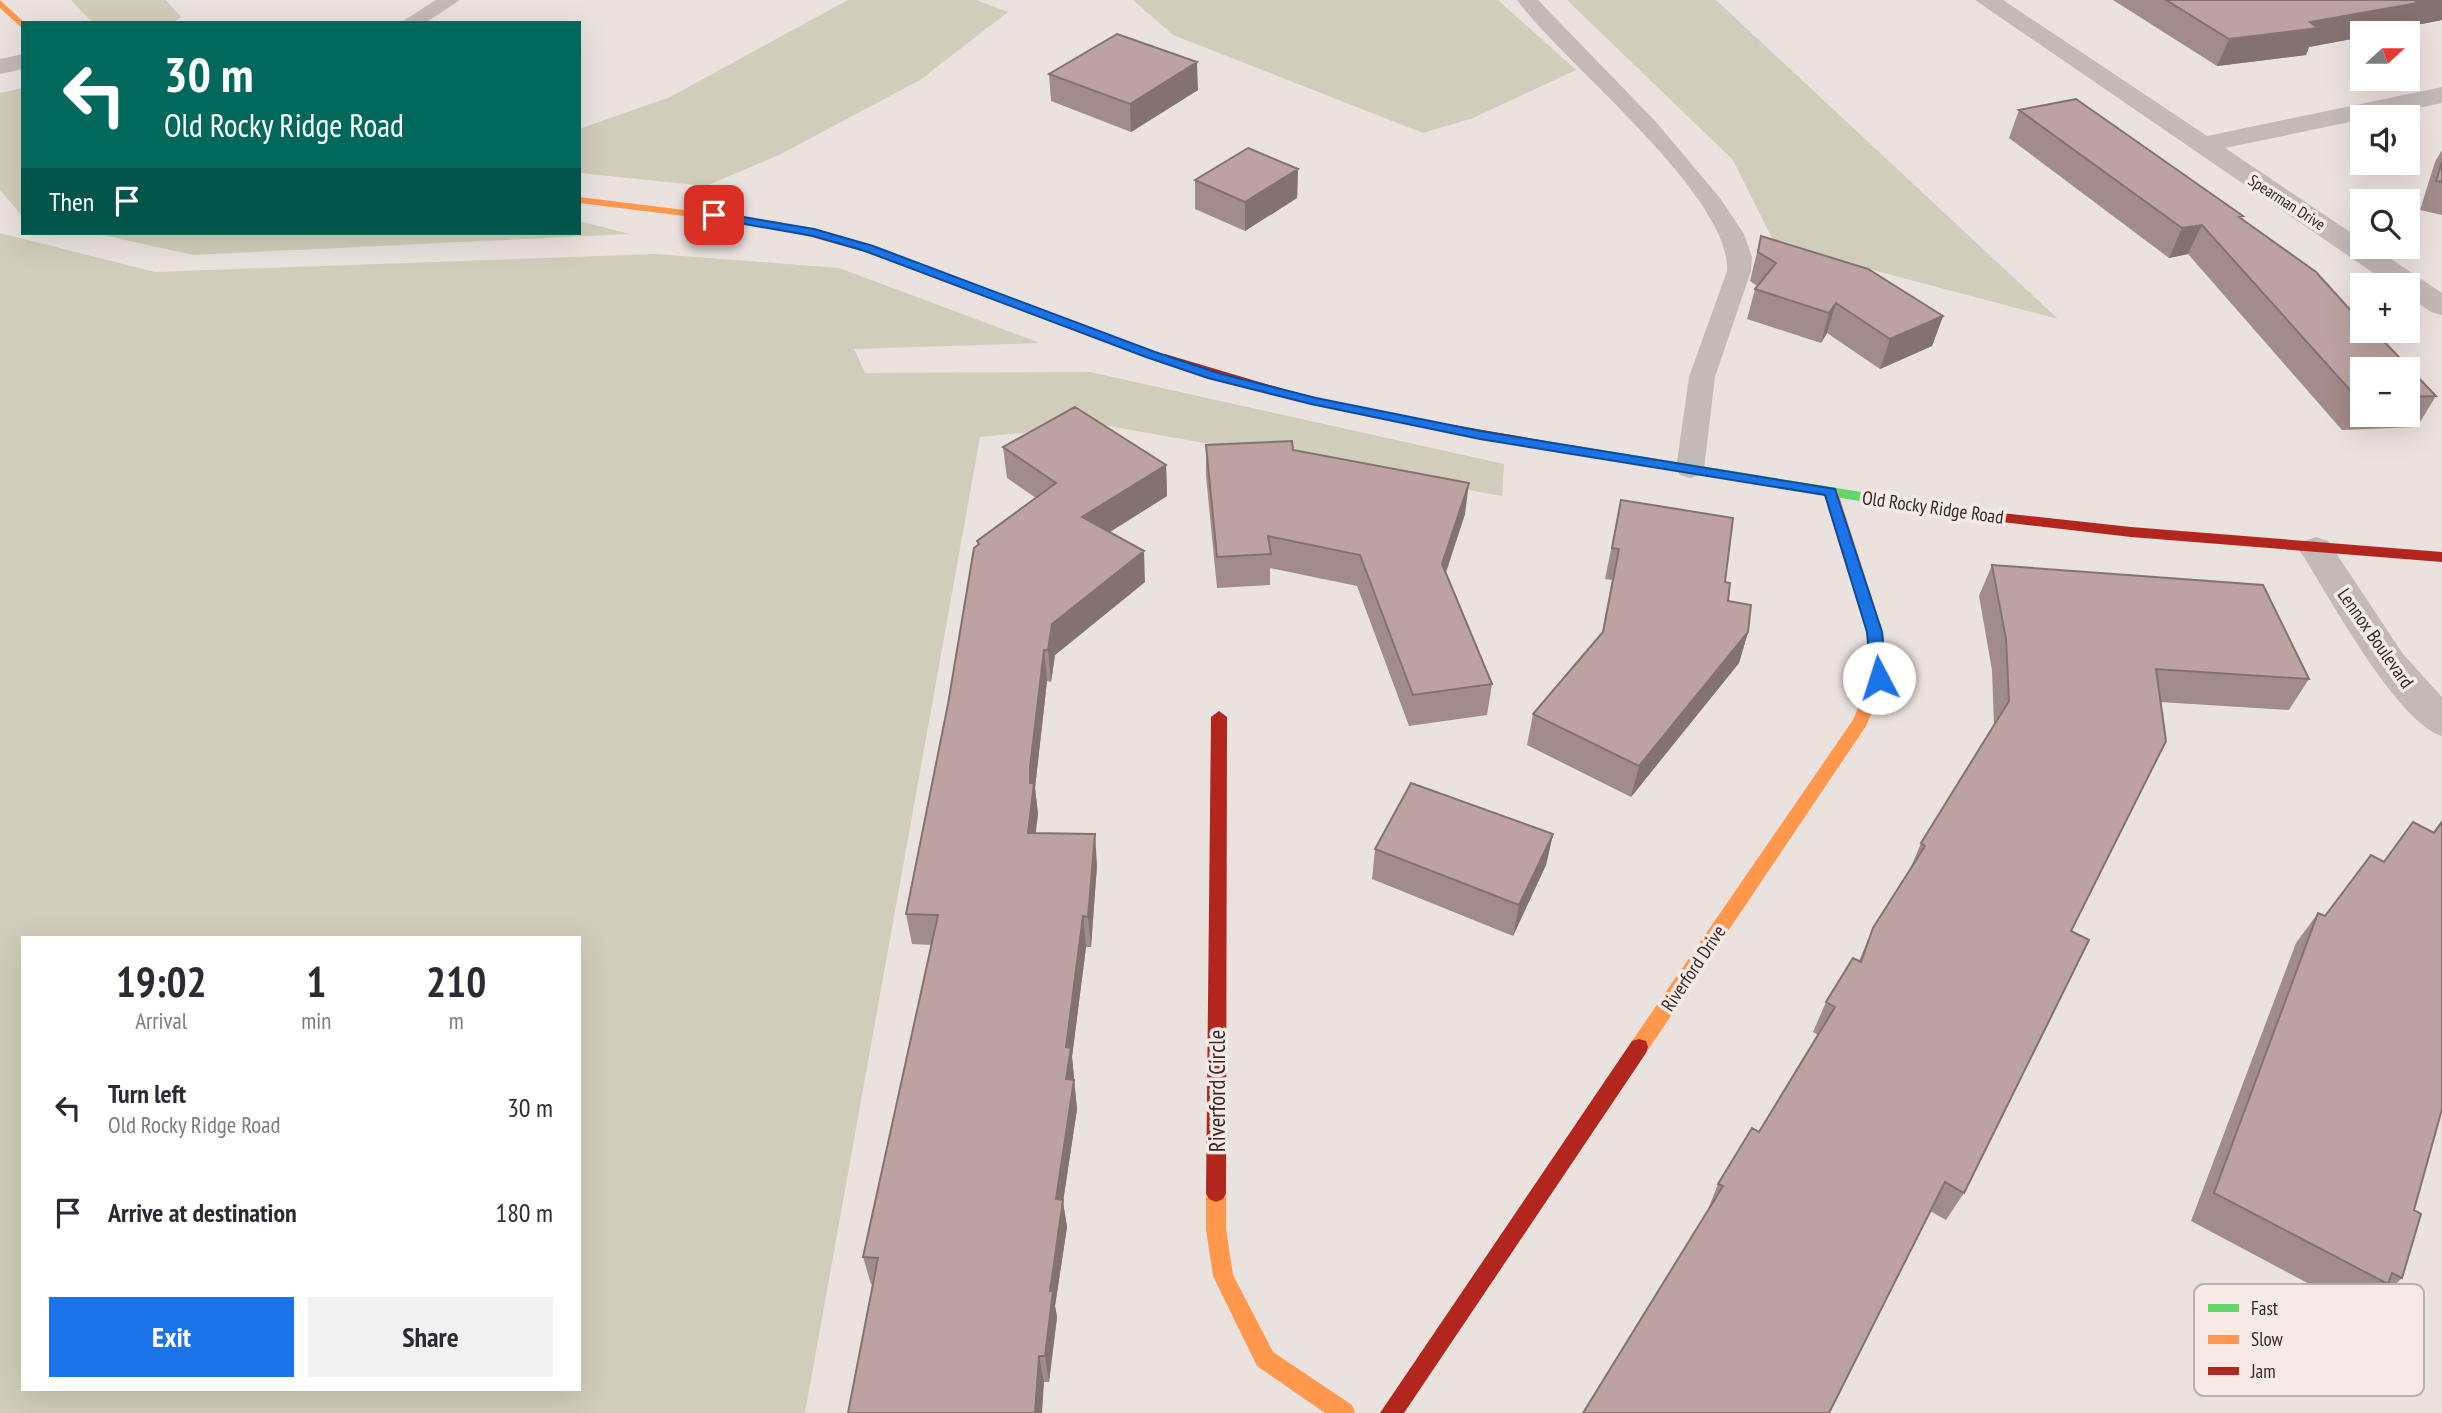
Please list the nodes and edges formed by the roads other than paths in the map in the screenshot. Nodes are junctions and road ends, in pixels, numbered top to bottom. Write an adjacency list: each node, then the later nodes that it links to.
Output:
1 (450, 0): 5 (lane)
2 (1527, 0): 13 (lane)
3 (1987, 0): 10 (street, Spearman Drive)
4 (0, 3): 6 (street)
5 (413, 21)
6 (21, 24)
7 (21, 61): 8 (street)
8 (0, 66)
9 (2442, 95): 10 (street)
10 (2201, 145): 12 (street, Spearman Drive)
11 (581, 200): 13 (street, Old Rocky Ridge Road)
12 (2442, 306)
13 (1690, 469): 14 (street, Old Rocky Ridge Road)
14 (1830, 492): 15 (street, Old Rocky Ridge Road); 20 (street, Riverford Drive)
15 (2316, 549): 16 (street, Old Rocky Ridge Road); 18 (street, Lennox Boulevard)
16 (2442, 557)
17 (1219, 717): 19 (street, Riverford Circle)
18 (2442, 722)
19 (1344, 1413)
20 (1391, 1413)

